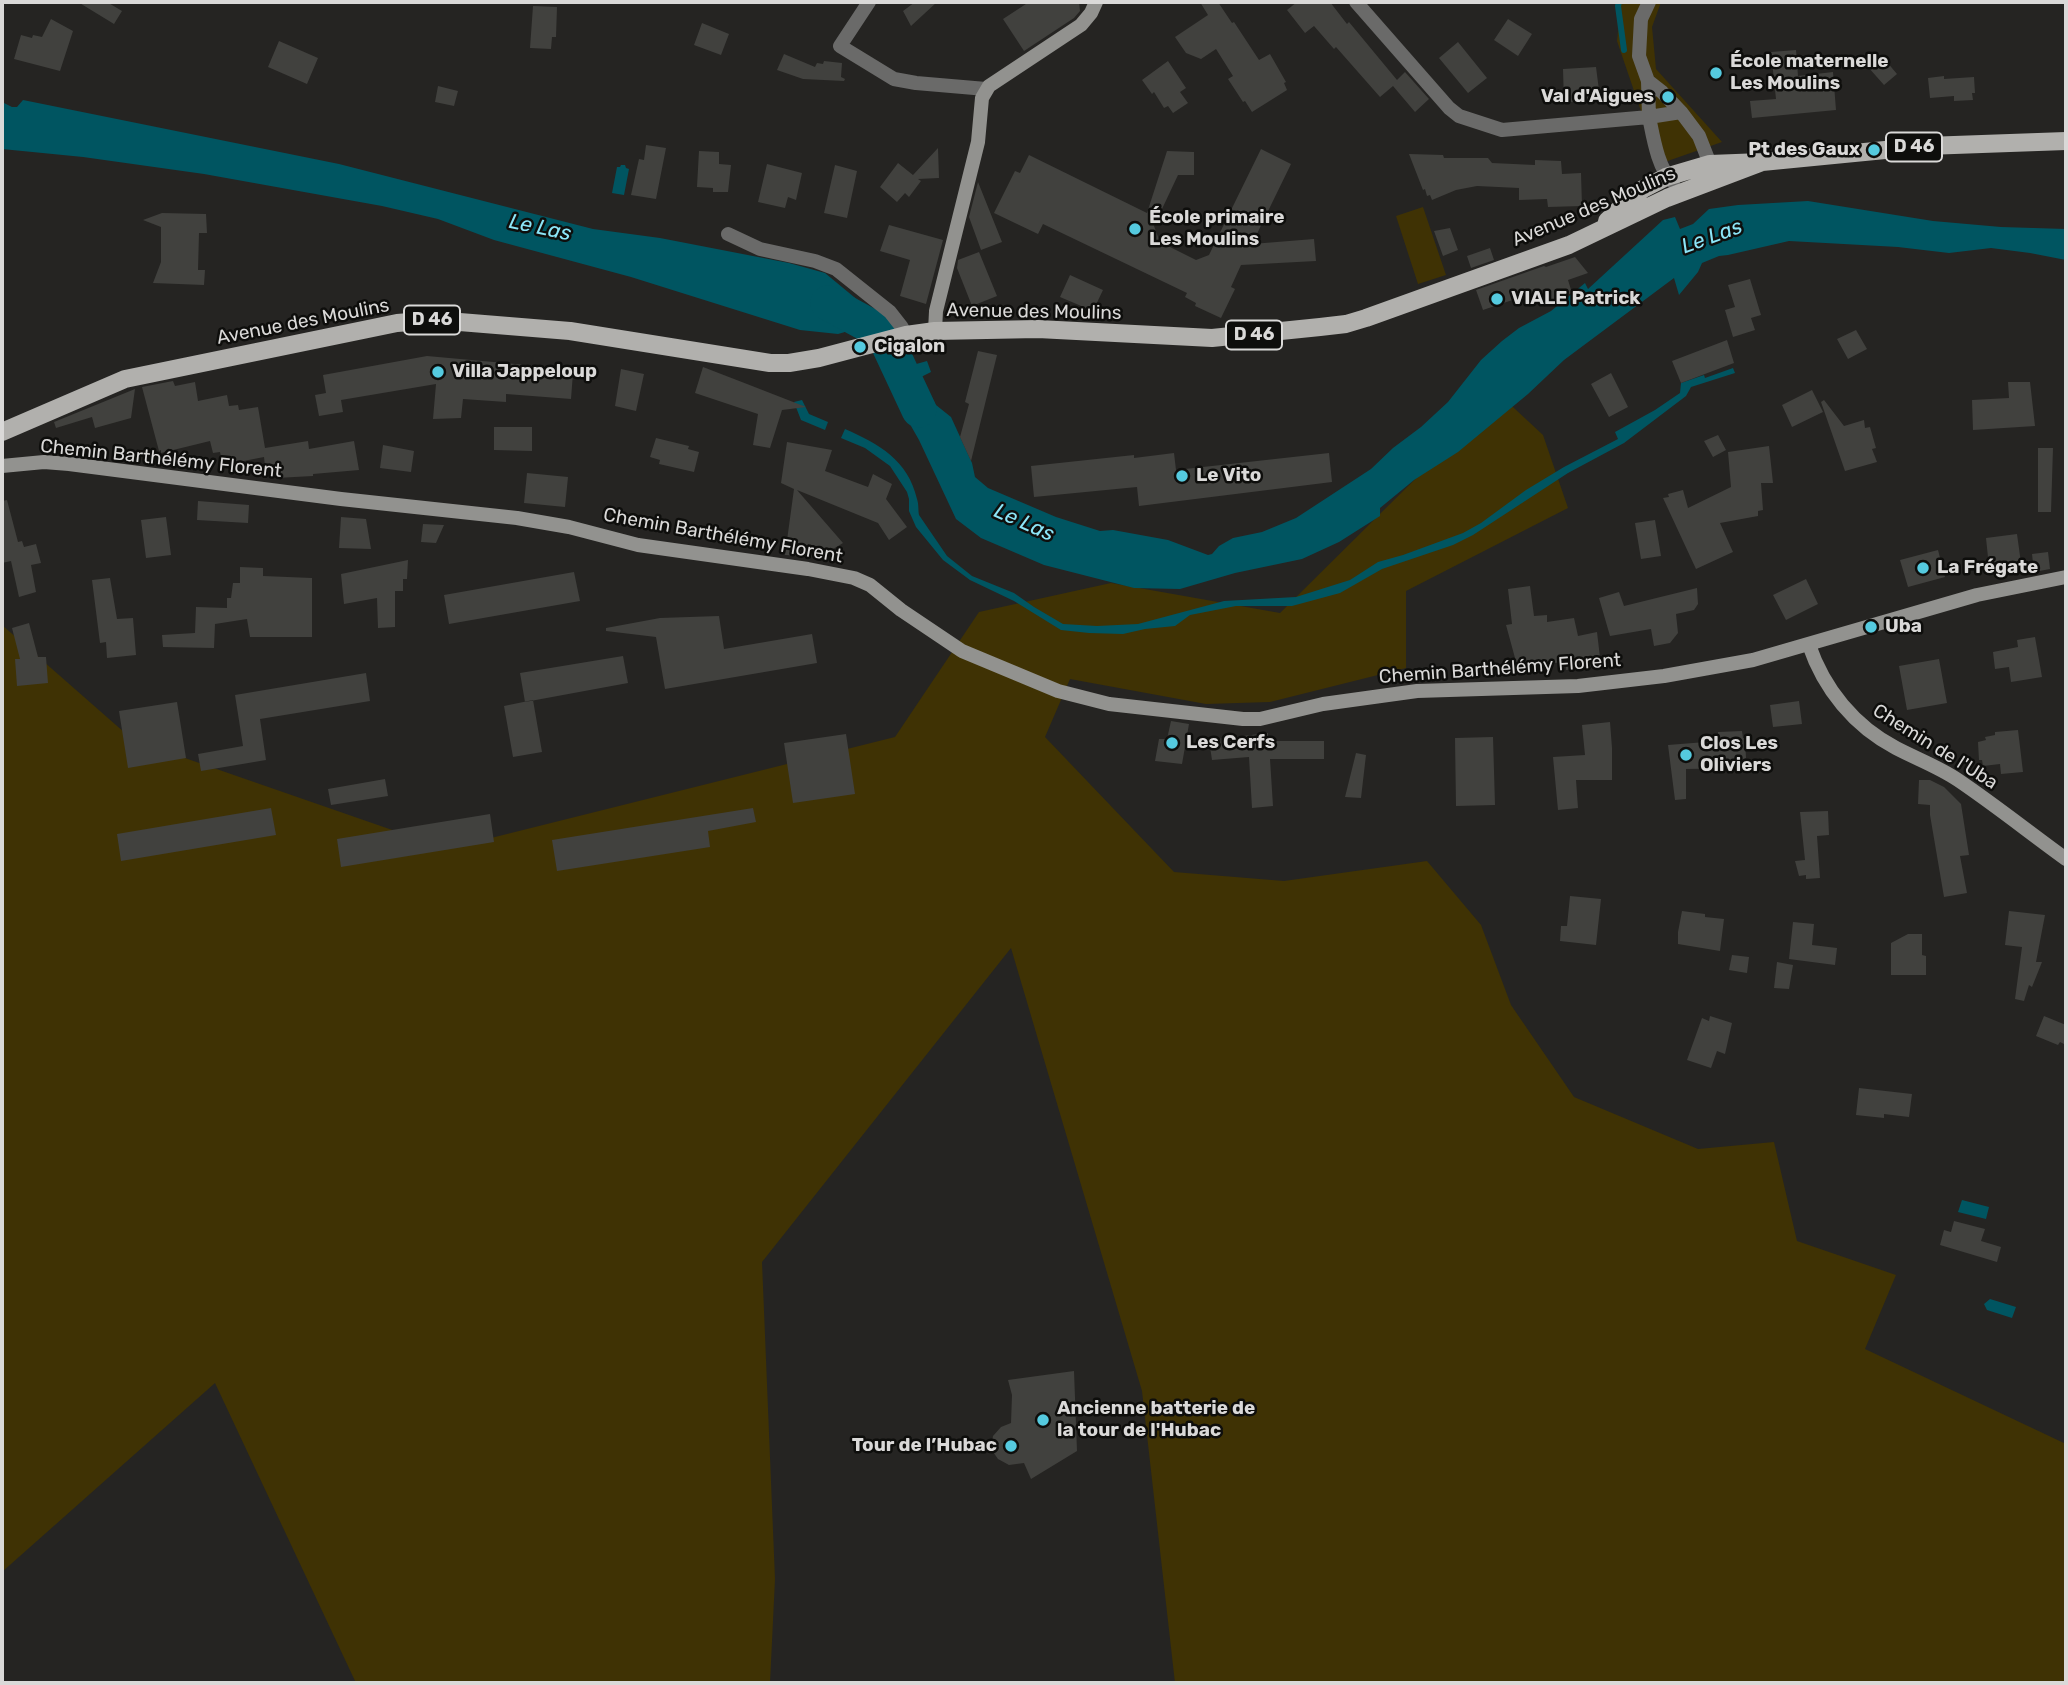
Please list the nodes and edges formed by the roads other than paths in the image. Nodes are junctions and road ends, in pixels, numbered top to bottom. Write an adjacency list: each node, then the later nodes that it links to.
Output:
1 (869, 2): 6 (street)
2 (1097, 2): 6 (street)
3 (1356, 2): 8 (street)
4 (1649, 2): 5 (street)
5 (1647, 81): 7 (street); 8 (street)
6 (986, 89): 17 (street)
7 (1681, 112): 8 (street); 11 (street)
8 (1649, 117): 12 (street)
9 (2066, 141): 10 (main road, D 46)
10 (1762, 162): 11 (main road, D 46); 13 (main road, Avenue des Moulins / D 46)
11 (1710, 164): 12 (main road, D 46)
12 (1672, 181): 13 (street); 14 (street); 15 (main road, D 46)
13 (1698, 185): 14 (main road, Avenue des Moulins / D 46)
14 (1637, 212): 15 (main road, Avenue des Moulins / D 46)
15 (1597, 231): 17 (main road, Avenue des Moulins / D 46)
16 (728, 234): 18 (street)
17 (935, 331): 18 (main road, Avenue des Moulins / D 46)
18 (900, 336): 19 (main road, Avenue des Moulins / D 46)
19 (2, 432)
20 (2, 466): 22 (street, Chemin Barthélémy Florent)
21 (2066, 577): 22 (street, Chemin Barthélémy Florent)
22 (1809, 645): 23 (street, Chemin de l'Uba)
23 (2066, 859)

